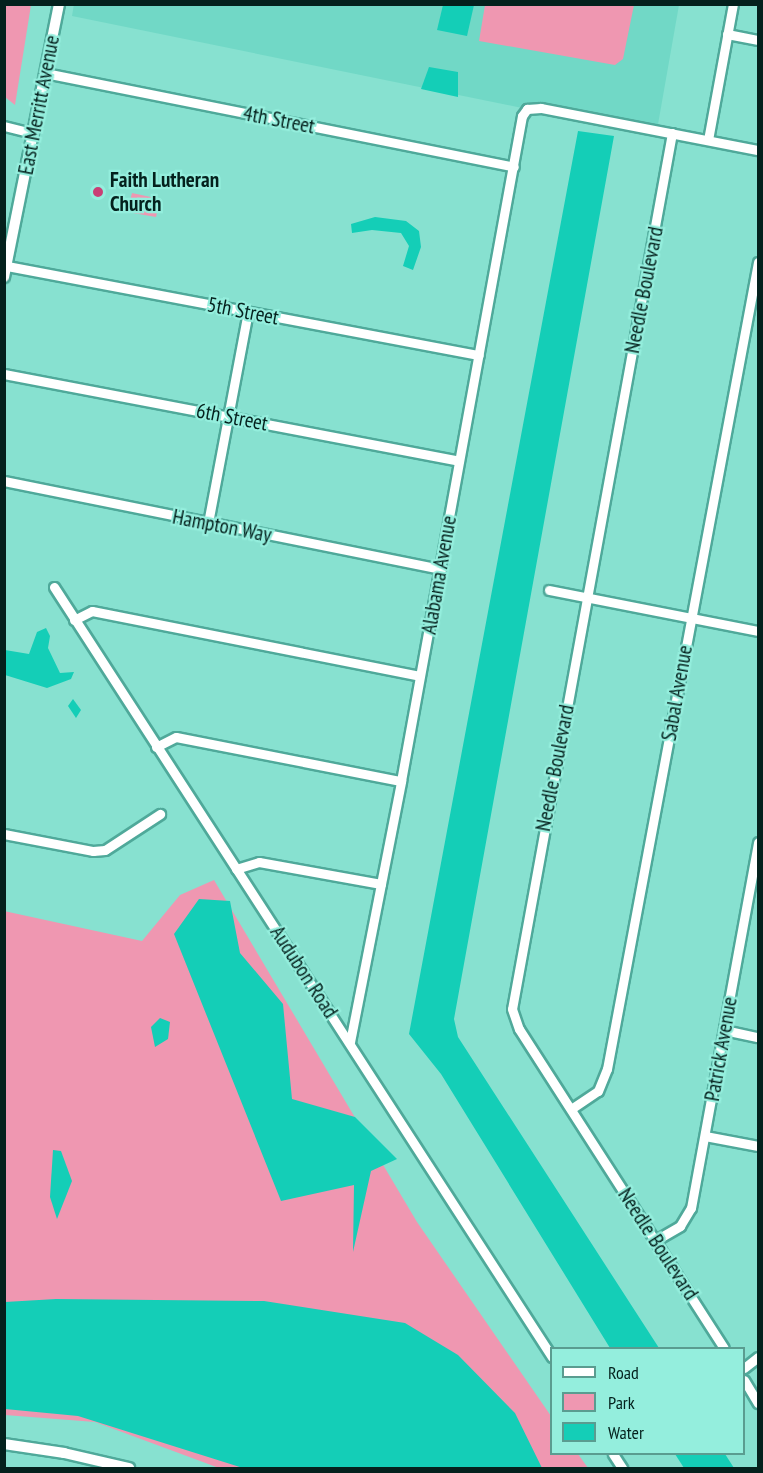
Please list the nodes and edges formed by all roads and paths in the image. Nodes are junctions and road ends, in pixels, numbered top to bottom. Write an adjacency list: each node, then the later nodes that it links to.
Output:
1 (58, 4): 5 (street, East Merritt Avenue)
2 (733, 4): 3 (street)
3 (727, 34): 4 (street); 9 (street)
4 (759, 40)
5 (45, 73): 7 (street, East Merritt Avenue); 11 (street, 4th Street)
6 (4, 126): 7 (street)
7 (33, 133): 13 (street, East Merritt Avenue)
8 (672, 133): 9 (street); 11 (street, Alabama Avenue); 24 (street, Needle Boulevard)
9 (708, 140): 10 (street)
10 (759, 150)
11 (514, 167): 15 (street, Alabama Avenue)
12 (759, 262): 25 (street, Sabal Avenue)
13 (6, 271): 14 (street, 5th Street)
14 (248, 312): 15 (street, 5th Street); 17 (street)
15 (479, 356): 18 (street, Alabama Avenue)
16 (4, 374): 17 (street, 6th Street)
17 (229, 416): 18 (street, 6th Street); 20 (street)
18 (459, 461): 21 (street, Alabama Avenue)
19 (4, 481): 20 (street, Hampton Way)
20 (208, 523): 21 (street, Hampton Way)
21 (441, 569): 28 (street, Alabama Avenue)
22 (54, 587): 26 (street, Audubon Road)
23 (549, 590): 24 (street)
24 (587, 598): 25 (street); 39 (street, Needle Boulevard)
25 (690, 618): 27 (street); 39 (street, Sabal Avenue)
26 (74, 620): 28 (street); 29 (street, Audubon Road)
27 (759, 632)
28 (420, 676): 30 (street, Alabama Avenue)
29 (156, 747): 30 (street); 34 (street, Audubon Road)
30 (401, 781): 35 (street, Alabama Avenue)
31 (160, 814): 32 (street)
32 (4, 834)
33 (759, 842): 36 (street, Patrick Avenue)
34 (236, 869): 35 (street); 38 (street, Audubon Road)
35 (381, 884): 38 (street, Alabama Avenue)
36 (724, 1030): 37 (street); 40 (street, Patrick Avenue)
37 (759, 1037)
38 (350, 1042): 44 (street, Audubon Road)
39 (571, 1109): 42 (street, Needle Boulevard)
40 (705, 1136): 41 (street); 42 (street, Patrick Avenue)
41 (759, 1146)
42 (656, 1240): 43 (street, Needle Boulevard)
43 (723, 1347)
44 (550, 1354)
45 (759, 1357): 46 (street)
46 (745, 1367)
47 (745, 1382): 48 (street)
48 (759, 1403)
49 (4, 1444): 51 (street)
50 (614, 1455): 52 (street)
51 (129, 1468)
52 (622, 1468)

